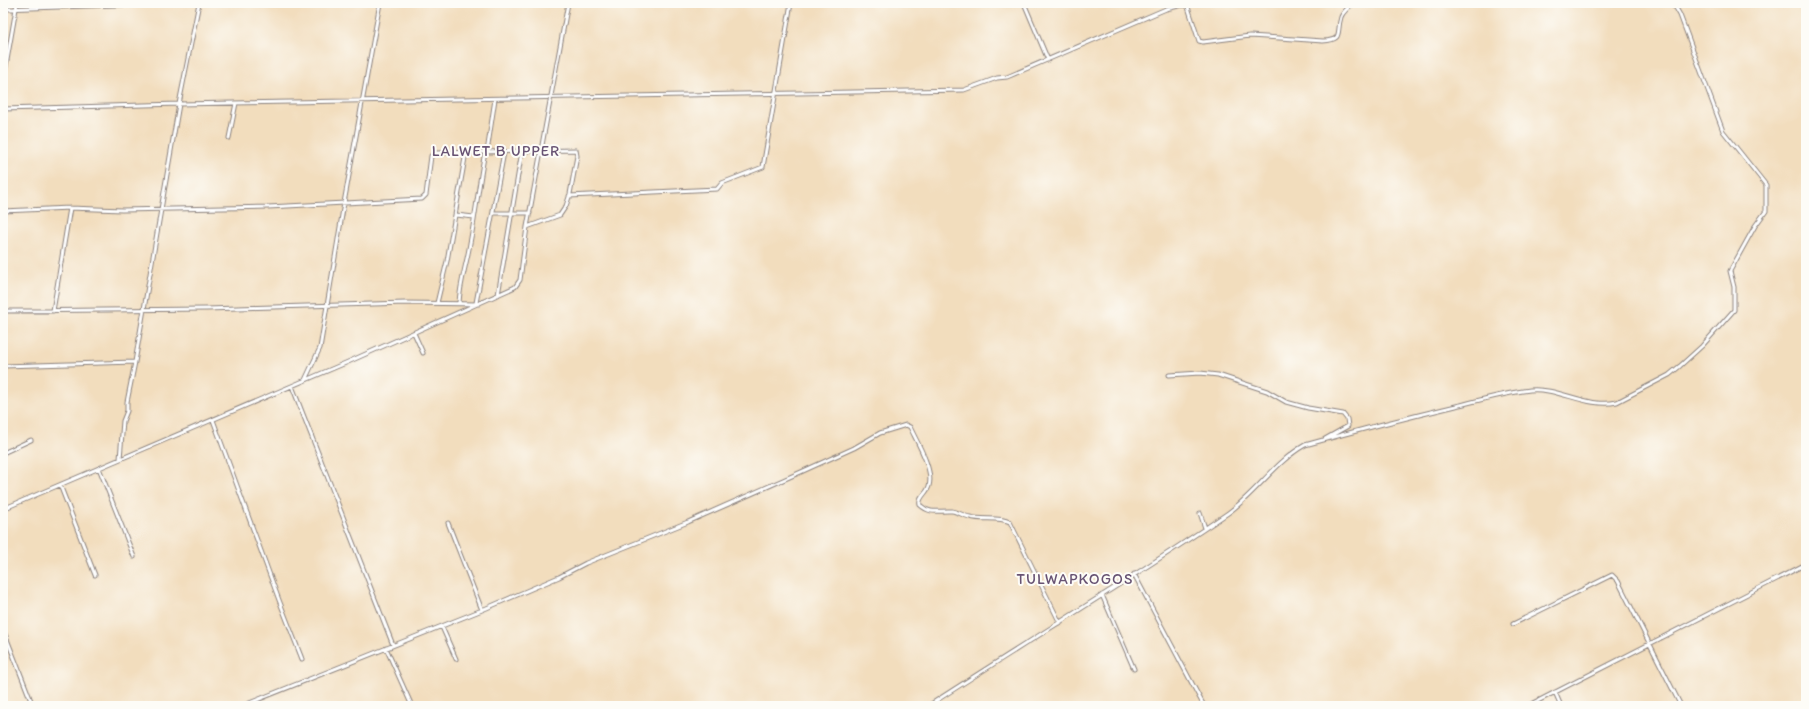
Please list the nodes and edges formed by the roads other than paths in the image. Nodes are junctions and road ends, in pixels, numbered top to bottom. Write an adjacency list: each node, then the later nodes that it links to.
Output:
1 (17, 3): 12 (street)
2 (170, 3): 10 (street)
3 (199, 3): 20 (street)
4 (380, 3): 18 (street)
5 (568, 3): 16 (street)
6 (791, 3): 15 (street)
7 (1024, 3): 13 (street)
8 (1354, 3): 13 (street)
9 (1668, 3): 56 (street)
10 (72, 4): 12 (street)
11 (3, 9): 12 (street)
12 (16, 9): 14 (street)
13 (1048, 60): 15 (street)
14 (3, 83)
15 (775, 93): 16 (street); 28 (street)
16 (552, 98): 17 (street); 23 (street)
17 (495, 99): 18 (street); 25 (street)
18 (363, 102): 19 (street); 29 (street)
19 (236, 103): 20 (street); 22 (street)
20 (179, 104): 21 (street); 31 (street)
21 (3, 109)
22 (229, 138)
23 (542, 151): 27 (street); 28 (street); 35 (street)
24 (466, 152): 25 (street); 29 (street); 36 (street)
25 (486, 152): 26 (street); 37 (street)
26 (504, 152): 27 (street); 33 (street)
27 (522, 152): 34 (street)
28 (569, 196): 38 (street)
29 (344, 203): 31 (street); 43 (street)
30 (70, 208): 31 (street); 32 (street); 45 (street)
31 (162, 208): 44 (street)
32 (3, 211)
33 (493, 213): 34 (street); 42 (street)
34 (511, 213): 35 (street); 39 (street)
35 (530, 213): 38 (street)
36 (456, 215): 37 (street); 40 (street)
37 (474, 217): 41 (street)
38 (527, 227): 39 (street)
39 (498, 295): 42 (street)
40 (437, 303): 41 (street); 43 (street)
41 (459, 303): 42 (street)
42 (478, 303): 47 (street)
43 (327, 306): 44 (street); 52 (street)
44 (145, 309): 45 (street); 49 (street)
45 (53, 311): 46 (street)
46 (3, 312)
47 (414, 333): 48 (street); 52 (street)
48 (423, 353)
49 (135, 362): 50 (street); 58 (street)
50 (3, 366)
51 (1169, 375): 56 (street)
52 (305, 380): 53 (street)
53 (292, 386): 54 (street); 76 (street)
54 (213, 420): 58 (street); 78 (street)
55 (31, 440): 57 (street)
56 (1323, 440): 64 (street)
57 (3, 453)
58 (120, 459): 59 (street)
59 (99, 468): 60 (street); 65 (street)
60 (60, 485): 61 (street); 68 (street)
61 (3, 509)
62 (1200, 513): 64 (street)
63 (448, 523): 70 (street)
64 (1205, 528): 67 (street)
65 (134, 558)
66 (1806, 564): 75 (street)
67 (1134, 574): 69 (street); 86 (street)
68 (95, 575)
69 (1102, 595): 71 (street); 80 (street)
70 (482, 610): 71 (street); 73 (street)
71 (1060, 623): 85 (street)
72 (1513, 624): 75 (street)
73 (442, 627): 76 (street); 79 (street)
74 (3, 629): 82 (street)
75 (1650, 644): 81 (street); 89 (street)
76 (393, 645): 77 (street)
77 (386, 648): 83 (street); 84 (street)
78 (302, 659)
79 (456, 659)
80 (1134, 669)
81 (1555, 692): 87 (street); 88 (street)
82 (33, 706)
83 (242, 706)
84 (412, 706)
85 (928, 706)
86 (1204, 706)
87 (1528, 706)
88 (1561, 706)
89 (1681, 706)

